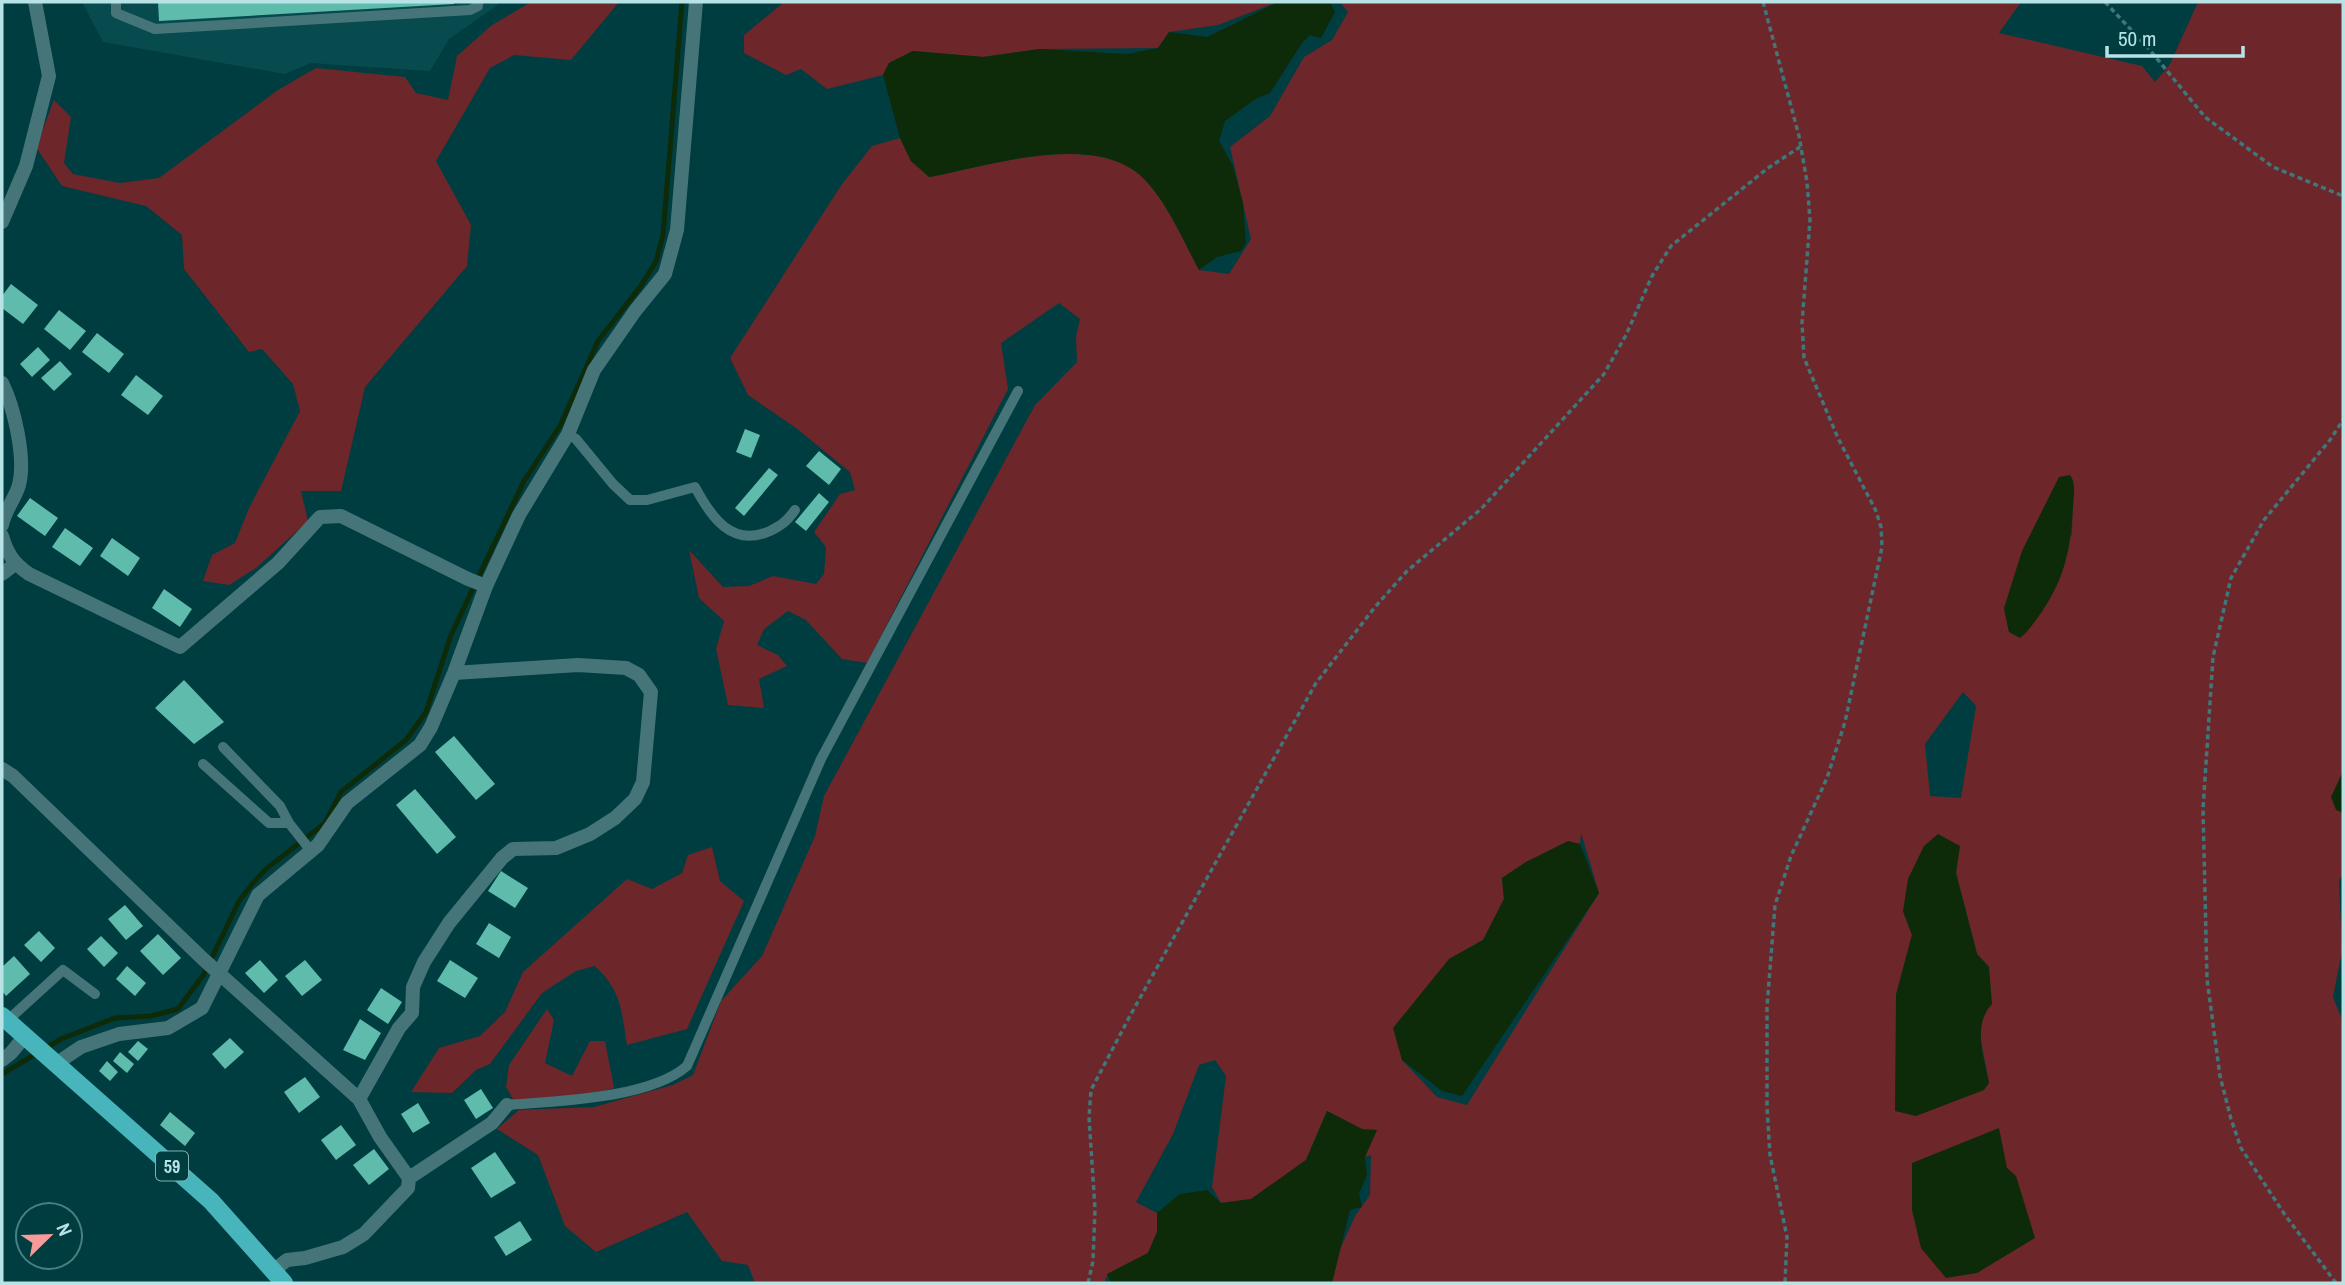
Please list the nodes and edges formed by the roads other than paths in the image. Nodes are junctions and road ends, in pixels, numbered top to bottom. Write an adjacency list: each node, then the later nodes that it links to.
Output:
1 (35, 2): 5 (street)
2 (116, 2): 3 (lane)
3 (478, 2)
4 (696, 2): 8 (street)
5 (2, 222)
6 (2, 383): 10 (street)
7 (1018, 391): 28 (lane)
8 (568, 434): 9 (lane); 14 (street)
9 (795, 510)
10 (2, 525)
11 (2, 536): 12 (street)
12 (15, 564): 13 (street); 14 (street)
13 (2, 575)
14 (478, 583): 15 (street)
15 (454, 673): 21 (street); 27 (street)
16 (223, 747): 20 (lane)
17 (2, 758): 19 (street)
18 (203, 764): 20 (lane)
19 (2, 769): 22 (street)
20 (289, 823): 21 (lane)
21 (309, 849): 22 (street)
22 (212, 967): 25 (street); 27 (street)
23 (95, 994): 24 (lane)
24 (5, 1019): 25 (main road, 59)
25 (42, 1051): 26 (street); 30 (main road, 59)
26 (2, 1060)
27 (359, 1099): 29 (street)
28 (507, 1105): 29 (street)
29 (409, 1178): 30 (street)
30 (279, 1276)

